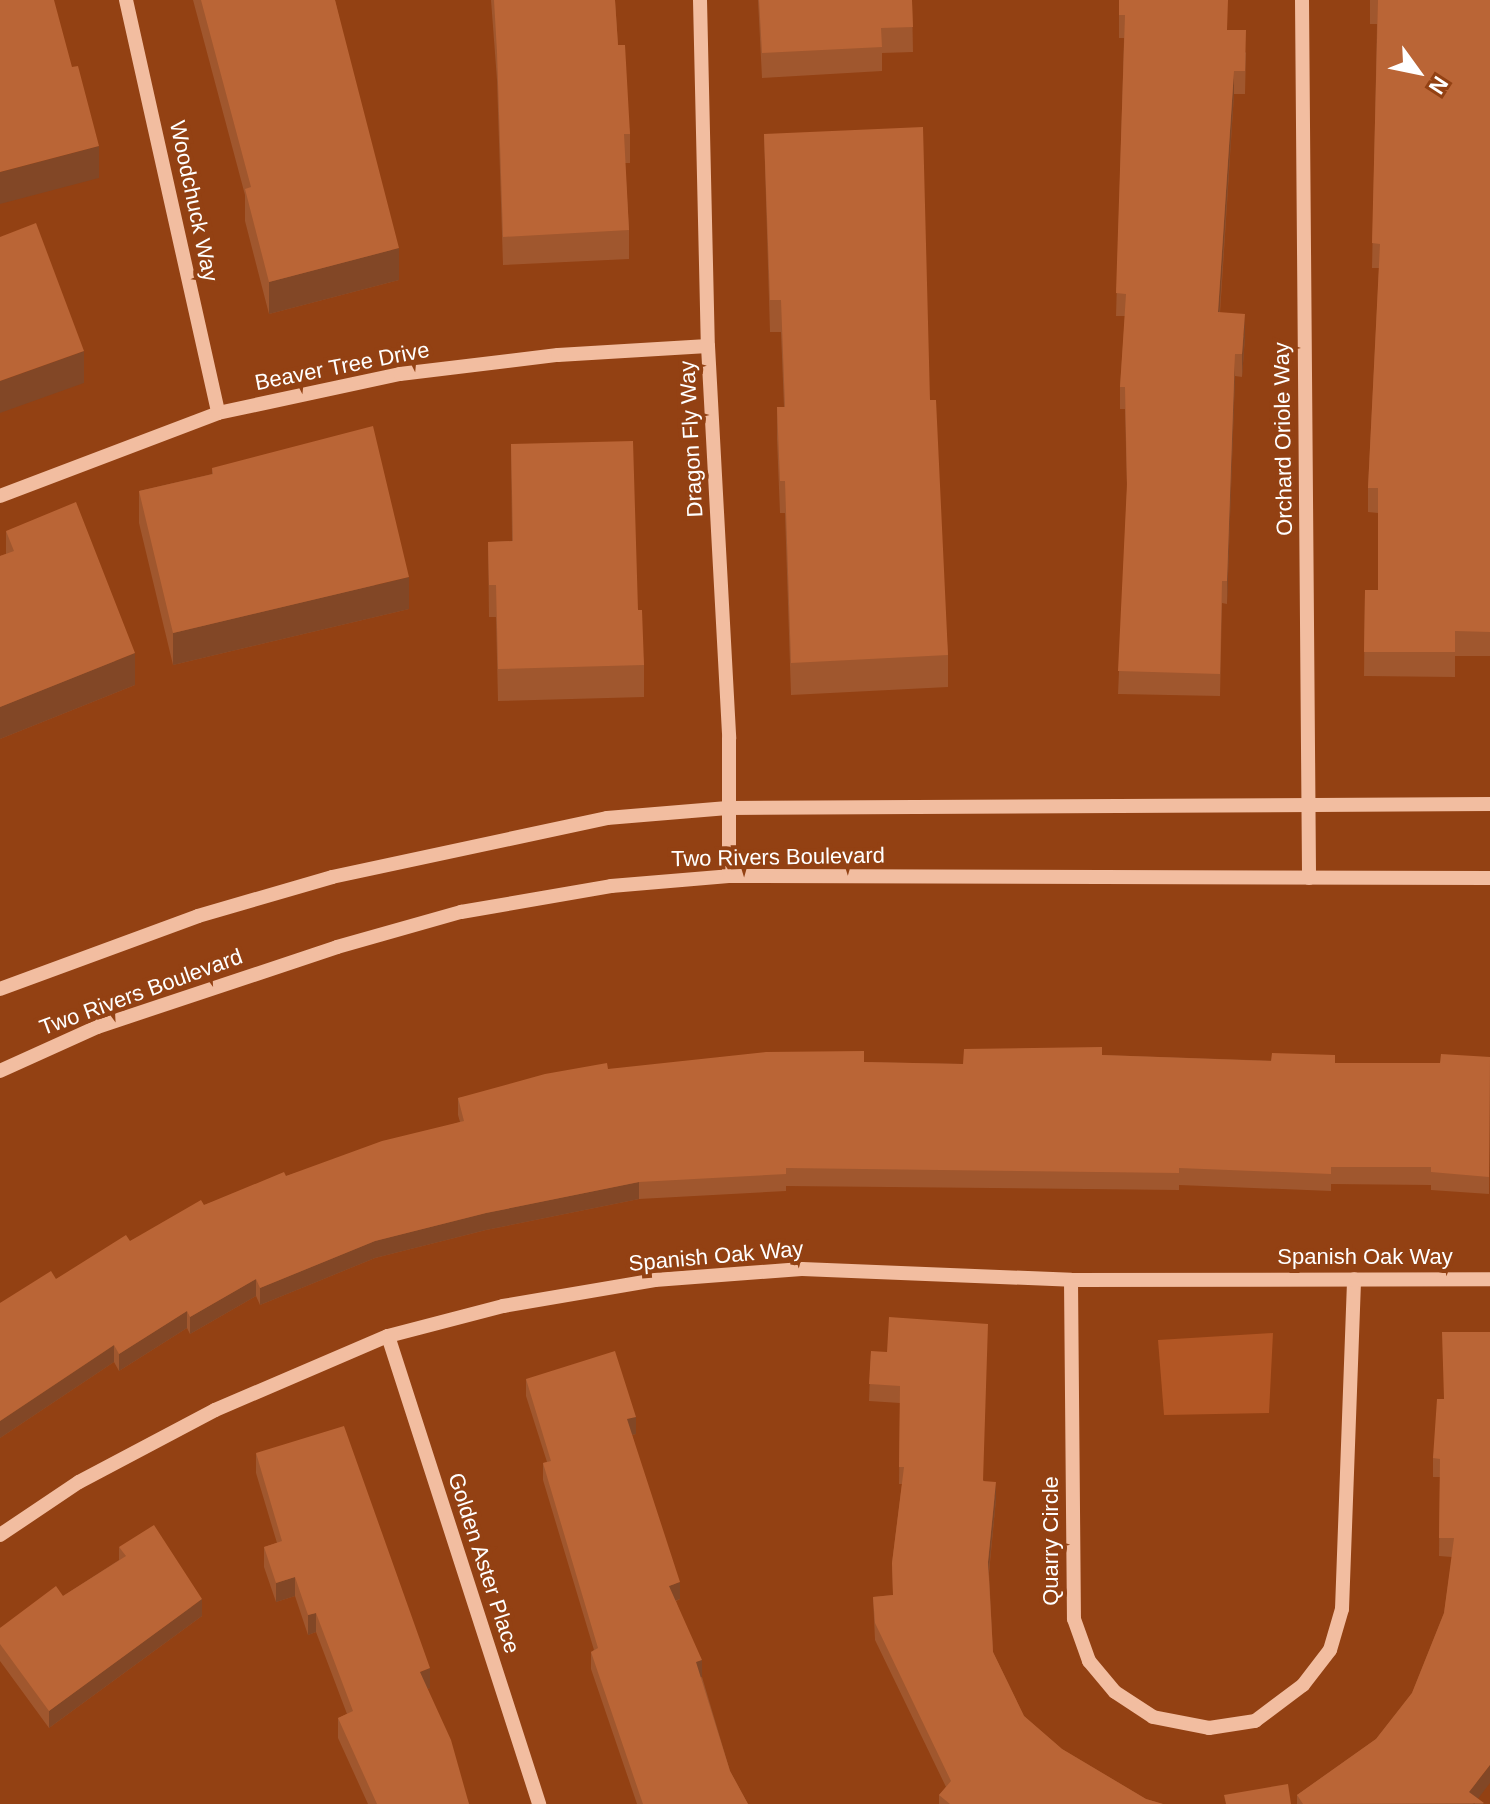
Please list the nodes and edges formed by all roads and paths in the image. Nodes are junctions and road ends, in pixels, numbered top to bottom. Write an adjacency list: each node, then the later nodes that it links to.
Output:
1 (126, 0): 5 (street, Woodchuck Way)
2 (700, 0): 4 (street, Dragon Fly Way)
3 (1302, 0): 8 (street, Orchard Oriole Way)
4 (708, 346): 5 (street, Beaver Tree Drive); 9 (street, Dragon Fly Way)
5 (218, 413): 6 (street, Beaver Tree Drive)
6 (0, 496)
7 (1490, 804): 8 (street)
8 (1310, 805): 9 (street); 11 (street, Orchard Oriole Way)
9 (728, 808): 10 (street, Dragon Fly Way); 13 (street)
10 (729, 876): 11 (street, Two Rivers Boulevard); 14 (street, Two Rivers Boulevard)
11 (1309, 878): 12 (street, Two Rivers Boulevard)
12 (1490, 878)
13 (0, 989)
14 (0, 1071)
15 (1354, 1279): 16 (street, Spanish Oak Way); 17 (street, Spanish Oak Way); 17 (street, Quarry Circle)
16 (1490, 1279)
17 (1071, 1280): 18 (street, Spanish Oak Way)
18 (388, 1336): 19 (street, Spanish Oak Way); 20 (street, Golden Aster Place)
19 (0, 1535)
20 (539, 1804)

